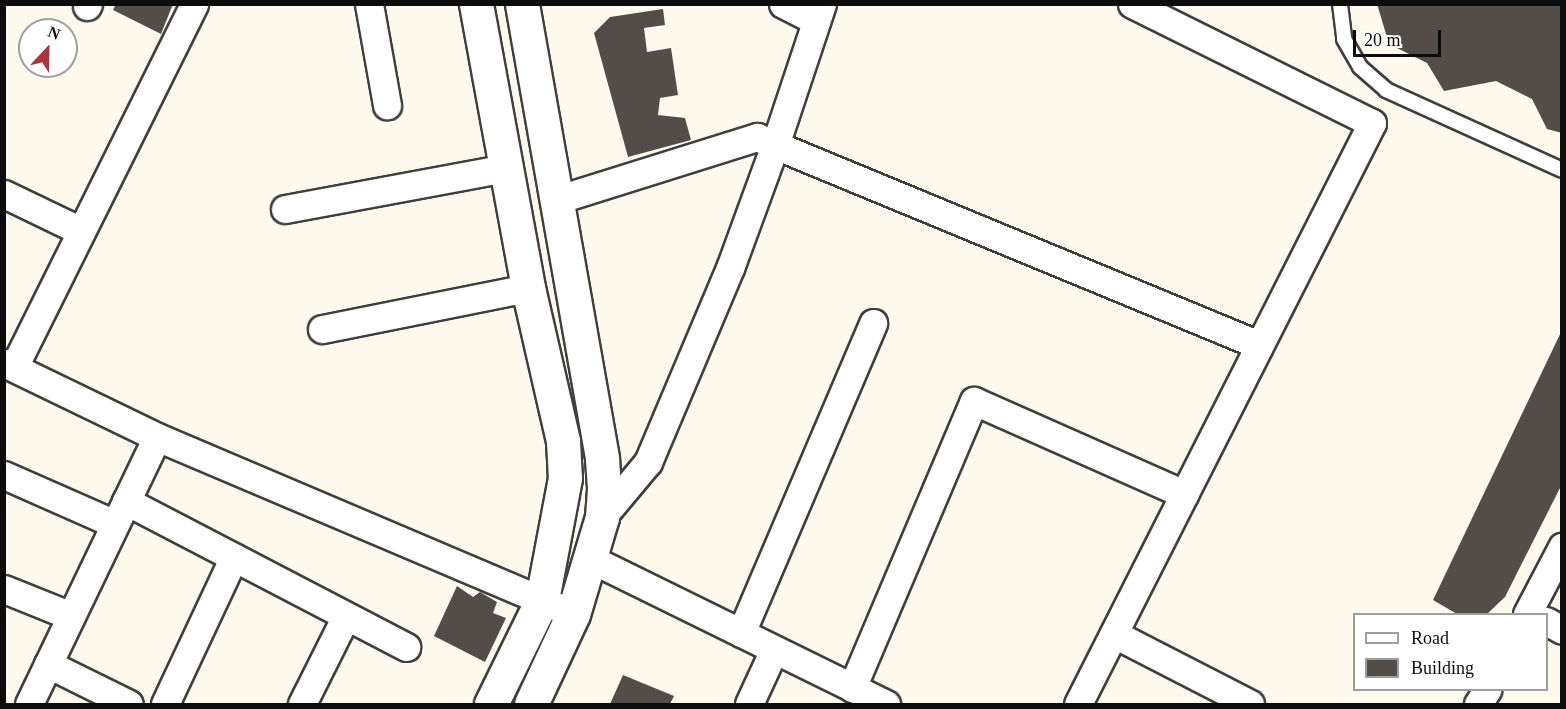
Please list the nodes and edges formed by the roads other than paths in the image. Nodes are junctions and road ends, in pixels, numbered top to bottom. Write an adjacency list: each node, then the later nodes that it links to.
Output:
1 (194, 4): 16 (street)
2 (369, 4): 9 (street)
3 (476, 4): 11 (street)
4 (522, 4): 14 (street)
5 (783, 4): 8 (street)
6 (1132, 4): 20 (street)
7 (1340, 4): 12 (lane)
8 (819, 13): 10 (street)
9 (387, 105)
10 (775, 146): 14 (street); 20 (street); 26 (street)
11 (506, 168): 15 (street); 17 (street)
12 (1562, 170)
13 (4, 194): 16 (street)
14 (556, 200): 26 (street)
15 (285, 209)
16 (81, 231): 21 (street)
17 (528, 288): 19 (street); 31 (street)
18 (873, 324): 38 (street)
19 (322, 329)
20 (1259, 345): 24 (street)
21 (9, 365): 22 (street)
22 (157, 437): 25 (street); 31 (street)
23 (4, 475): 25 (street)
24 (1184, 494): 39 (street); 43 (street)
25 (121, 513): 28 (street); 34 (street)
26 (602, 516): 29 (street)
27 (1562, 547): 32 (street)
28 (234, 558): 35 (street); 47 (street)
29 (591, 559): 33 (street); 38 (street)
30 (4, 589): 34 (street)
31 (542, 600): 33 (street); 49 (street)
32 (1535, 613)
33 (573, 614): 50 (street)
34 (71, 616): 42 (street)
35 (346, 616): 40 (street); 48 (street)
36 (1548, 622): 37 (street)
37 (1562, 630)
38 (741, 633): 41 (street)
39 (1114, 634): 53 (street); 54 (street)
40 (406, 647)
41 (774, 650): 43 (street); 51 (street)
42 (48, 664): 45 (street); 46 (street)
43 (852, 688): 52 (street)
44 (1486, 691): 55 (street)
45 (29, 705)
46 (129, 705)
47 (165, 705)
48 (303, 705)
49 (491, 705)
50 (531, 705)
51 (749, 705)
52 (885, 705)
53 (1078, 705)
54 (1250, 705)
55 (1478, 705)

